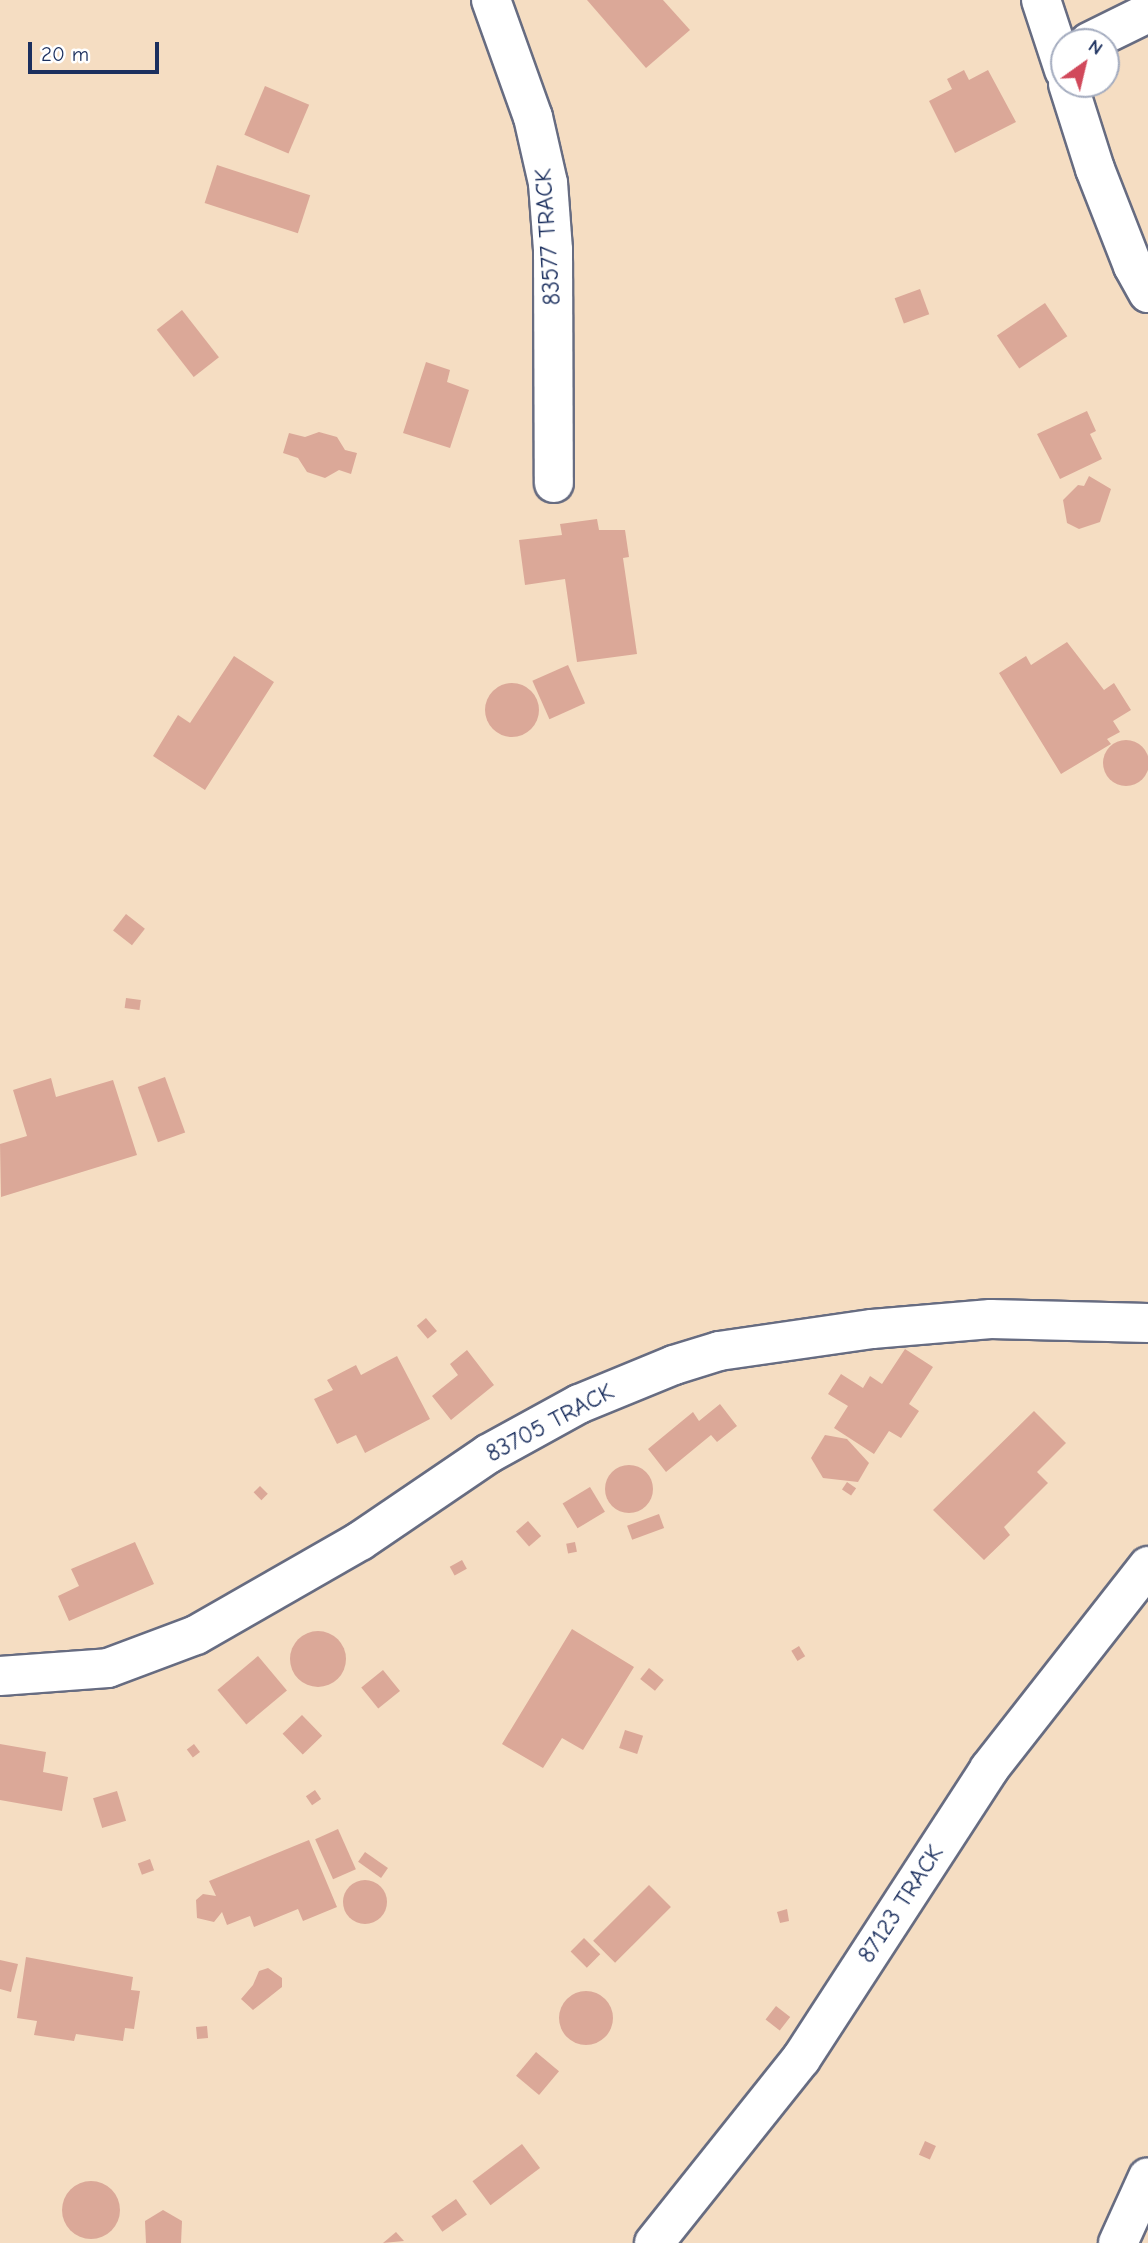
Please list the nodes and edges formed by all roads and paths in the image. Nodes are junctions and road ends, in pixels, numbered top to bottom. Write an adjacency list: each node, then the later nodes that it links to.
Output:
1 (491, 0): 8 (street, 83577 TRACK)
2 (1041, 0): 4 (street)
3 (1148, 13): 5 (street)
4 (1054, 28)
5 (1120, 30)
6 (1078, 98): 7 (street)
7 (1148, 293)
8 (554, 483)
9 (1148, 1323): 11 (street, 83705 TRACK)
10 (1148, 1566): 13 (street, 87123 TRACK)
11 (0, 1676)
12 (1148, 2177): 14 (street)
13 (654, 2243)
14 (1118, 2243)

